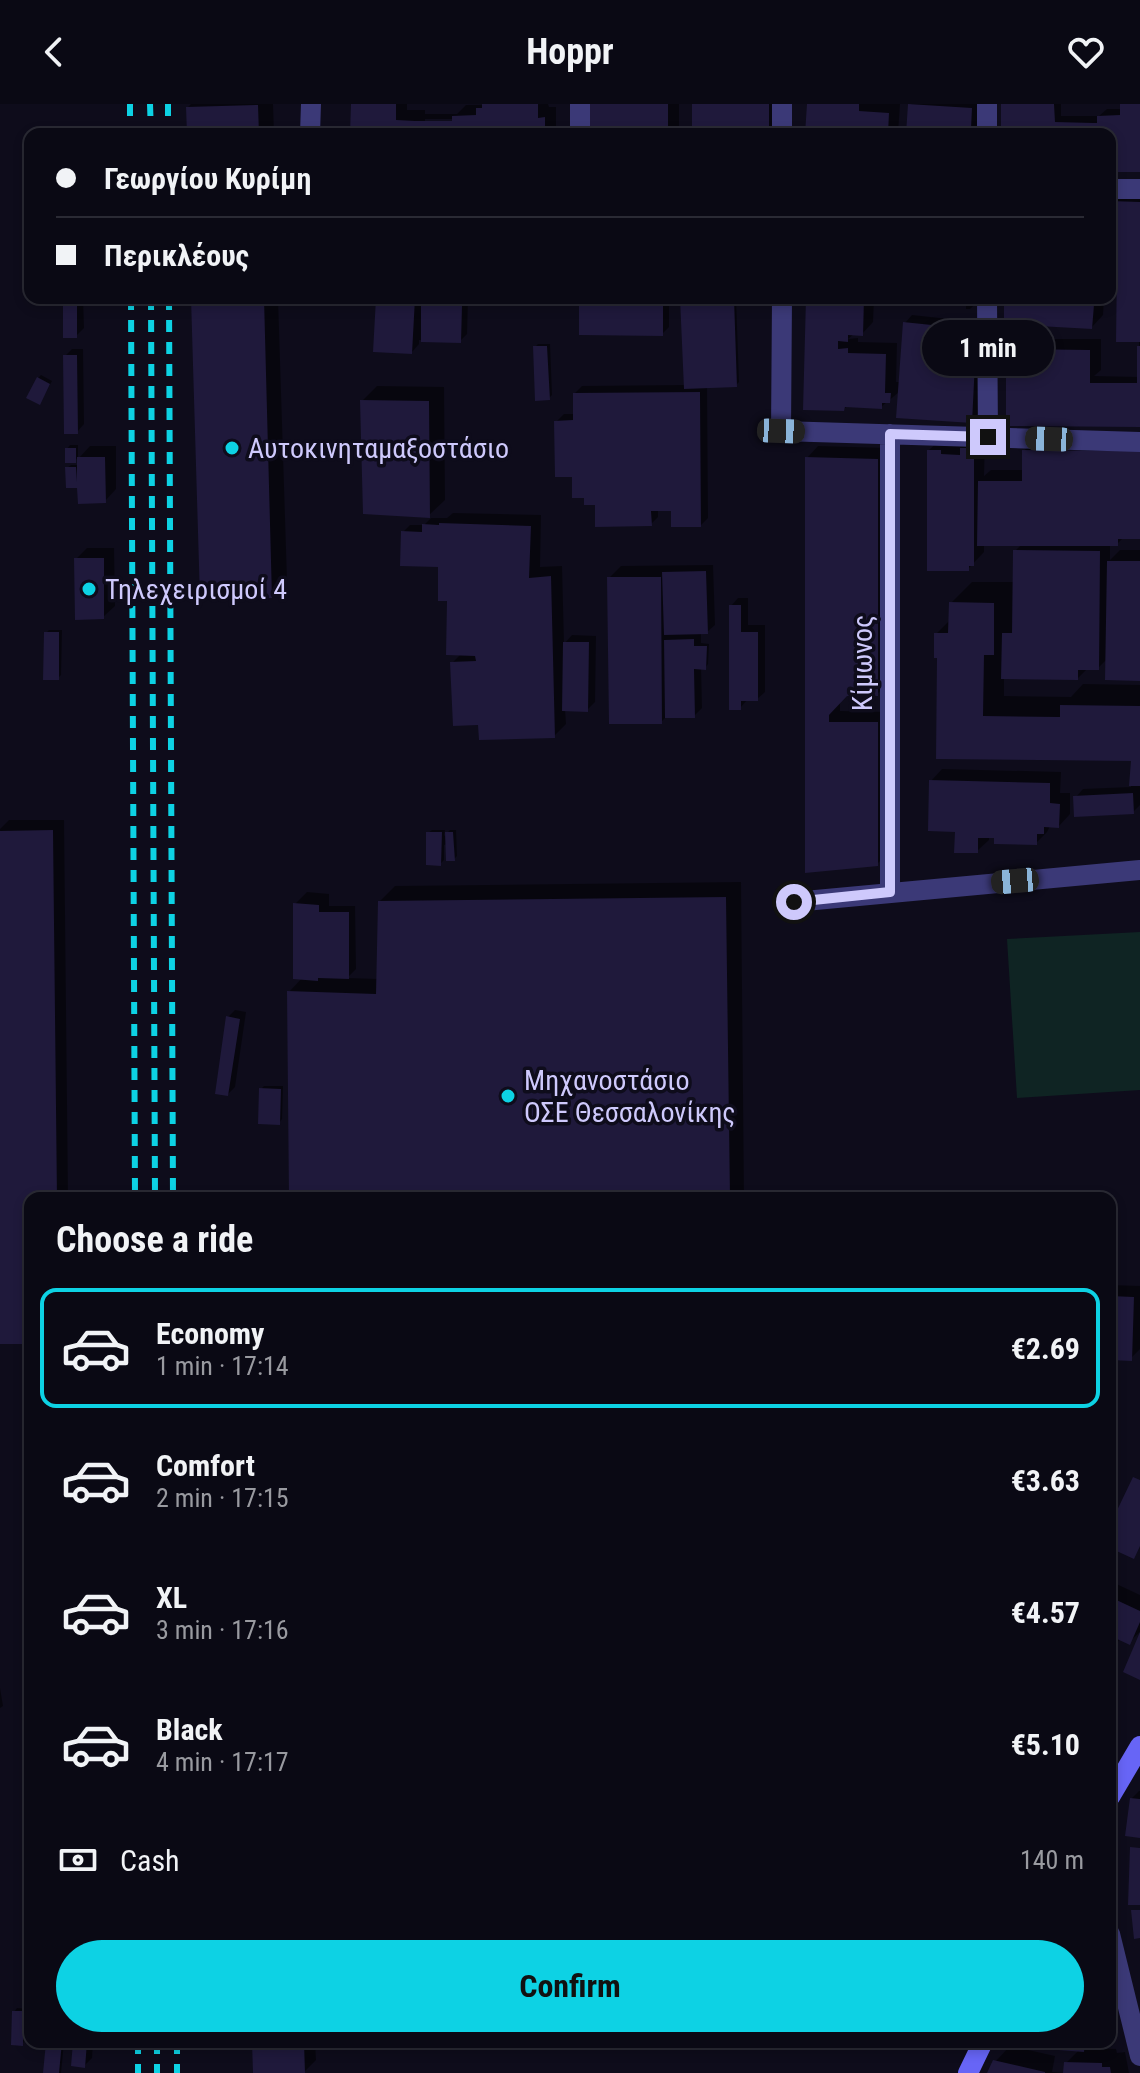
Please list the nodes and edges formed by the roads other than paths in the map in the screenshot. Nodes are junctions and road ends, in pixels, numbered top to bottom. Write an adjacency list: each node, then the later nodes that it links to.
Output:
1 (311, 104): 5 (street)
2 (580, 104): 6 (street)
3 (782, 104): 7 (street)
4 (987, 104): 8 (street)
5 (310, 128)
6 (580, 128)
7 (782, 128)
8 (987, 128)
9 (1116, 189): 10 (street)
10 (1140, 189)
11 (782, 304): 13 (street)
12 (987, 304): 14 (street)
13 (890, 434): 14 (street); 17 (street, Κίμωνος)
14 (988, 437): 15 (street)
15 (1140, 442)
16 (1140, 870): 17 (street)
17 (890, 892): 18 (street)
18 (794, 902)
19 (1140, 1746): 20 (street)
20 (1116, 1787)
21 (1116, 1958): 23 (street)
22 (980, 2048): 24 (street)
23 (1140, 2056)
24 (968, 2073)

